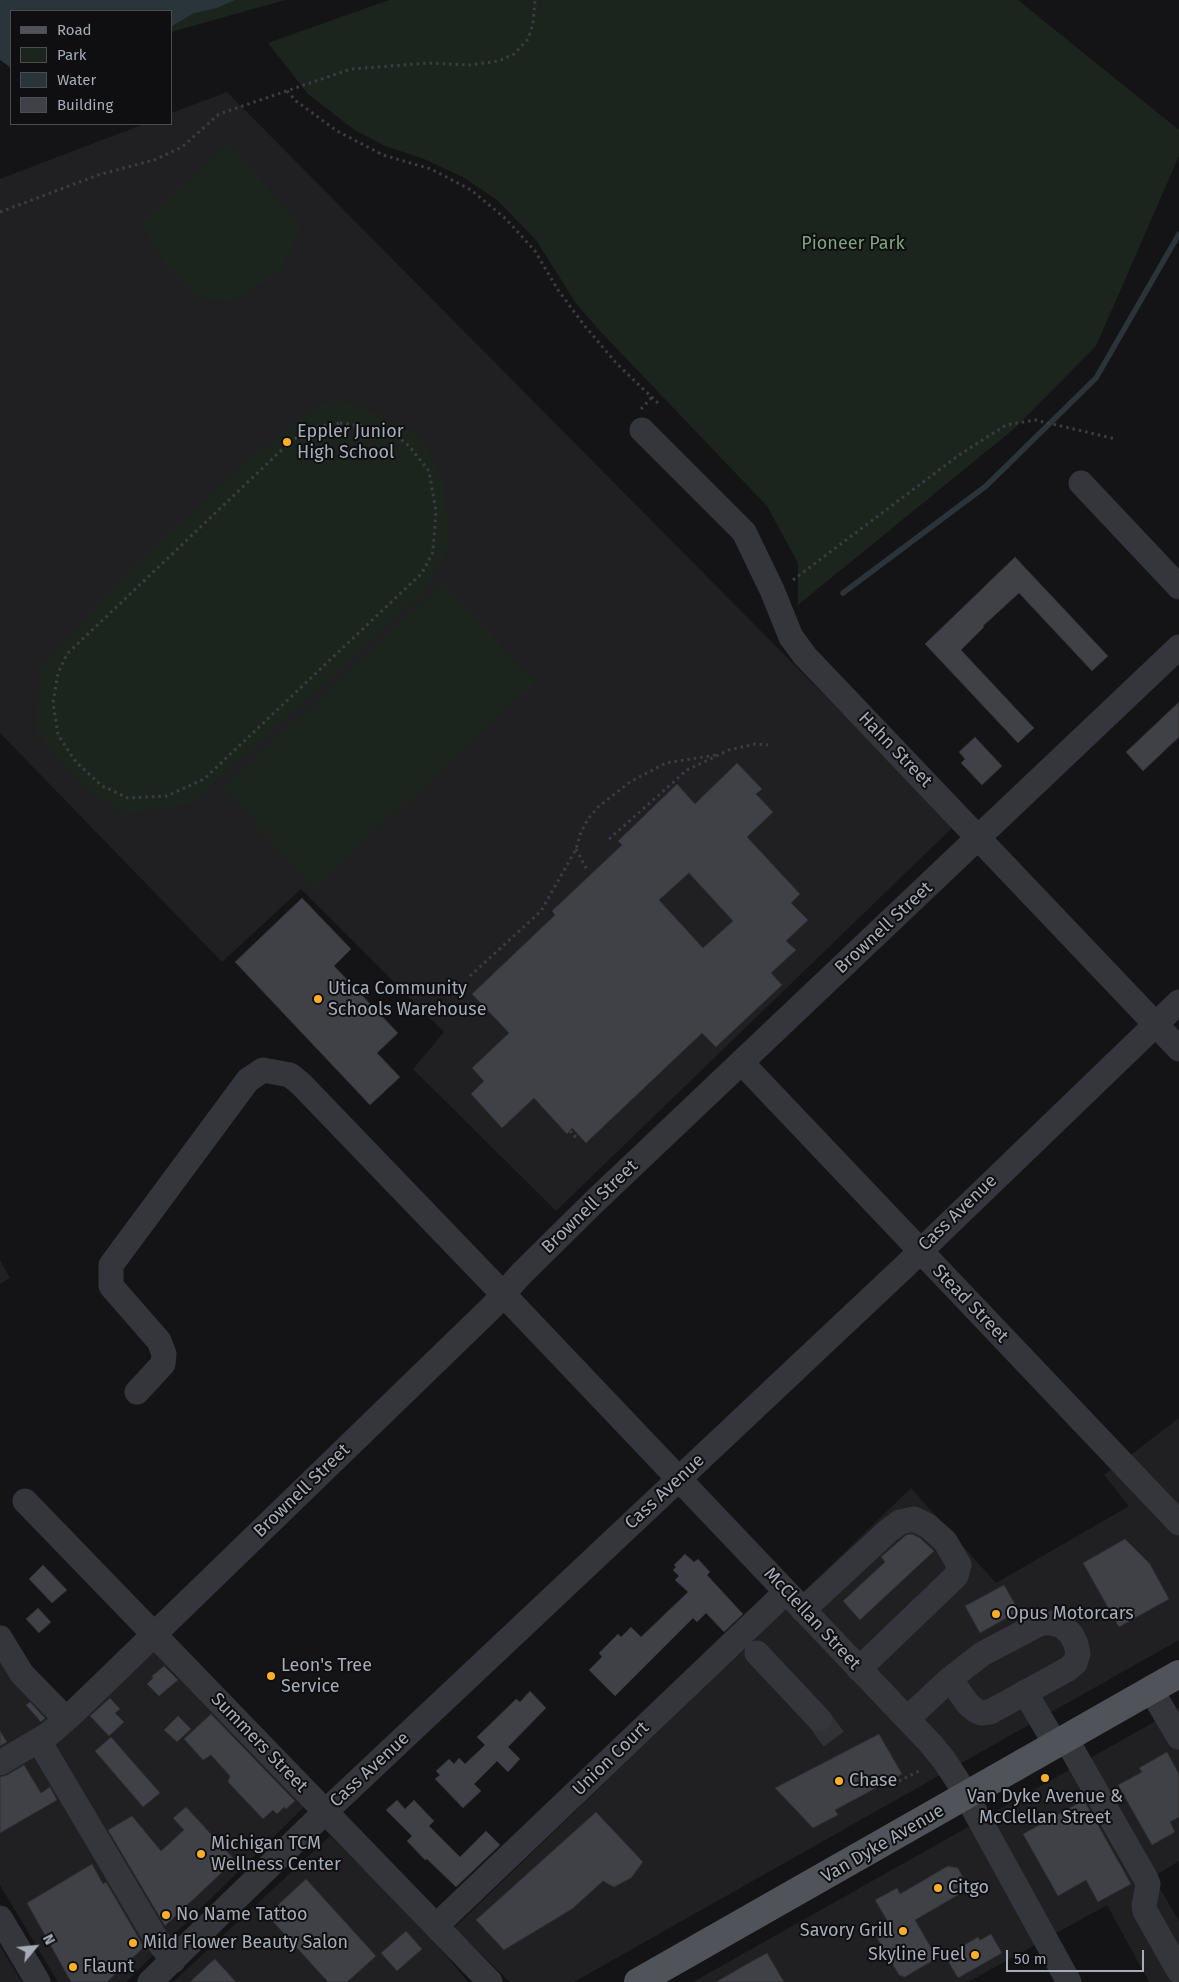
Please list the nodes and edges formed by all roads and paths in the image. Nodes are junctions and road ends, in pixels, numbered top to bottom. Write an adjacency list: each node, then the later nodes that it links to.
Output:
1 (535, 0): 2 (path)
2 (287, 90): 3 (path); 4 (path)
3 (0, 212)
4 (659, 404)
5 (642, 430): 14 (street, Hahn Street)
6 (1116, 439): 9 (path)
7 (409, 446): 7 (path)
8 (1081, 483): 10 (street)
9 (793, 580)
10 (1179, 587)
11 (1179, 646): 14 (street, Brownell Street)
12 (768, 745): 13 (path)
13 (716, 755): 15 (path); 16 (path)
14 (979, 838): 20 (street, Hahn Street); 22 (street, Brownell Street)
15 (609, 839)
16 (576, 849): 17 (path); 18 (path)
17 (586, 868)
18 (470, 976)
19 (1179, 1002): 20 (street, Cass Avenue)
20 (1156, 1024): 21 (street, Hahn Street); 25 (street, Cass Avenue)
21 (1179, 1048)
22 (742, 1063): 25 (street, Stead Street); 26 (street, Brownell Street)
23 (570, 1131): 24 (path)
24 (572, 1139)
25 (920, 1251): 28 (street, Cass Avenue); 30 (street, Stead Street)
26 (503, 1294): 27 (street, McClellan Street); 28 (street, McClellan Street); 32 (street, Brownell Street)
27 (137, 1392)
28 (679, 1479): 31 (street, McClellan Street); 50 (street, Cass Avenue)
29 (25, 1502): 32 (street, Summers Street)
30 (1177, 1518)
31 (794, 1601): 35 (street, McClellan Street); 35 (street, Union Court); 52 (street, Union Court)
32 (154, 1634): 40 (street, Brownell Street); 50 (street, Summers Street)
33 (0, 1638): 40 (street)
34 (757, 1653): 41 (street)
35 (859, 1669): 42 (street, McClellan Street)
36 (1179, 1674): 38 (main road, Van Dyke Avenue)
37 (950, 1679): 39 (street); 39 (street); 42 (street)
38 (1151, 1690): 43 (street); 45 (main road, Van Dyke Avenue)
39 (1025, 1692): 45 (street)
40 (66, 1719): 44 (street, Brownell Street)
41 (819, 1719)
42 (906, 1719): 49 (street, McClellan Street)
43 (1177, 1728)
44 (39, 1740): 46 (street, Brownell Street); 53 (street)
45 (1061, 1742): 49 (main road, Van Dyke Avenue); 54 (street)
46 (0, 1763)
47 (921, 1770): 48 (path)
48 (899, 1781)
49 (967, 1796): 58 (main road, Van Dyke Avenue); 59 (street, McClellan Street)
50 (325, 1812): 52 (street, Summers Street); 53 (street, Cass Avenue)
51 (0, 1918): 55 (street)
52 (436, 1926): 57 (street, Summers Street)
53 (173, 1961): 56 (street, Cass Avenue)
54 (1179, 1971)
55 (38, 1982)
56 (150, 1982)
57 (490, 1982)
58 (638, 1982)
59 (1069, 1982)

